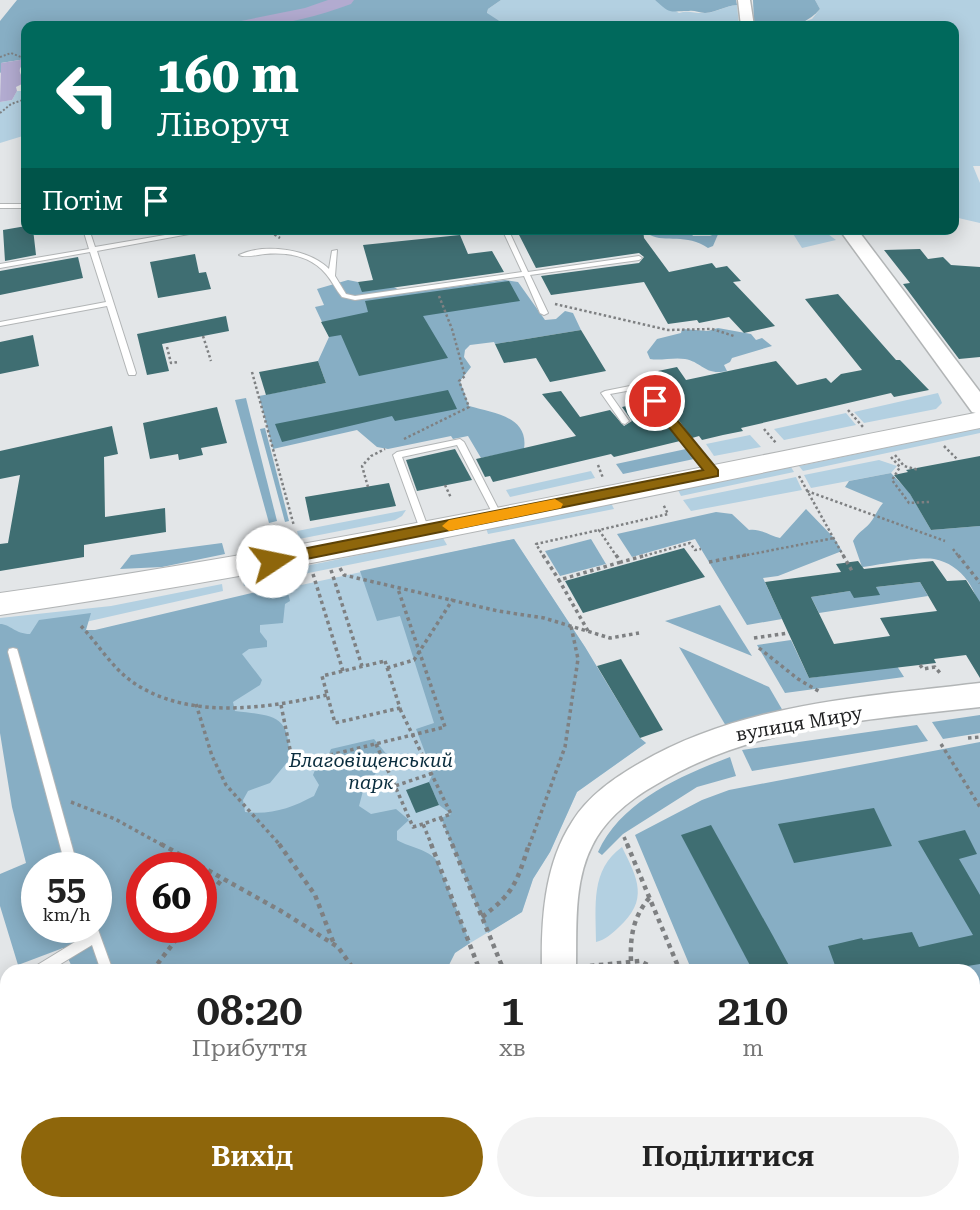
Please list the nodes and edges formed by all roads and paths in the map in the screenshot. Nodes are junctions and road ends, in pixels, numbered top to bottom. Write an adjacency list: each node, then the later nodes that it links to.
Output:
1 (744, 0): 2 (street)
2 (747, 21)
3 (21, 56): 4 (path)
4 (0, 57)
5 (21, 101): 6 (path)
6 (0, 113)
7 (0, 206): 8 (lane)
8 (21, 206)
9 (88, 235): 13 (lane)
10 (177, 235): 13 (lane)
11 (508, 235): 18 (lane)
12 (852, 235): 32 (street)
13 (93, 249): 17 (lane); 22 (lane)
14 (335, 251): 19 (lane)
15 (242, 255): 19 (lane)
16 (639, 257): 18 (lane)
17 (0, 266)
18 (526, 274): 20 (lane); 21 (lane)
19 (332, 275): 20 (lane)
20 (435, 287): 47 (path)
21 (539, 302): 23 (lane); 26 (path)
22 (110, 303): 24 (lane); 31 (lane)
23 (544, 313)
24 (0, 324)
25 (202, 336): 28 (path)
26 (734, 336)
27 (167, 347): 29 (path)
28 (211, 361)
29 (178, 362)
30 (253, 372): 53 (path)
31 (132, 373)
32 (980, 407)
33 (848, 410): 36 (path)
34 (980, 420): 43 (main road)
35 (625, 421): 43 (lane)
36 (863, 427)
37 (764, 429): 38 (path)
38 (776, 443)
39 (944, 446): 40 (path)
40 (958, 460)
41 (904, 466): 42 (path); 45 (path); 51 (path)
42 (919, 470)
43 (713, 473): 52 (main road)
44 (798, 474): 48 (path)
45 (897, 475)
46 (445, 485): 49 (path)
47 (368, 487)
48 (807, 491): 56 (path); 57 (path)
49 (451, 498)
50 (662, 502): 55 (path)
51 (929, 502)
52 (498, 516): 54 (main road); 54 (lane)
53 (293, 526)
54 (424, 530): 70 (main road)
55 (599, 530): 60 (path); 66 (path)
56 (834, 538): 61 (path); 64 (path)
57 (945, 541)
58 (701, 549): 60 (path)
59 (953, 549): 67 (path)
60 (621, 562): 66 (path)
61 (709, 562)
62 (340, 568): 68 (path)
63 (331, 570): 81 (path)
64 (852, 571)
65 (313, 574): 83 (path)
66 (559, 580): 73 (path)
67 (980, 583)
68 (398, 589): 69 (path); 79 (path)
69 (453, 599): 72 (path); 79 (path)
70 (0, 604)
71 (81, 626): 88 (path)
72 (571, 626): 73 (path); 107 (path)
73 (589, 632): 74 (path)
74 (639, 633)
75 (788, 633): 76 (path)
76 (754, 638)
77 (759, 648): 85 (path)
78 (13, 652): 98 (lane)
79 (419, 652): 82 (path); 91 (path)
80 (920, 665): 84 (path)
81 (362, 666): 82 (path); 83 (path)
82 (387, 668): 90 (path)
83 (344, 671): 86 (path)
84 (940, 673)
85 (820, 692)
86 (327, 695): 89 (path); 90 (path)
87 (980, 695): 119 (street, вулиця Миру)
88 (195, 704): 89 (path); 111 (path)
89 (281, 705): 94 (path)
90 (400, 708): 91 (path)
91 (411, 736): 94 (path); 96 (path)
92 (980, 737): 93 (path)
93 (968, 738)
94 (376, 744): 97 (path)
95 (941, 744): 99 (path)
96 (433, 773): 97 (path); 100 (path)
97 (395, 786): 101 (path)
98 (52, 792): 103 (lane); 104 (path)
99 (980, 807)
100 (442, 818): 101 (path); 107 (path)
101 (423, 824): 117 (path)
102 (624, 837): 106 (path)
103 (68, 852)
104 (222, 879): 105 (path); 111 (path)
105 (217, 885)
106 (650, 897): 112 (path); 122 (path)
107 (482, 917): 118 (path)
108 (77, 943): 113 (lane)
109 (97, 943): 114 (lane)
110 (173, 943): 115 (path)
111 (334, 944): 116 (path)
112 (631, 961): 120 (path); 121 (path)
113 (48, 964)
114 (104, 964)
115 (157, 964)
116 (350, 964)
117 (477, 964)
118 (501, 964)
119 (559, 964)
120 (606, 964)
121 (646, 964)
122 (677, 964)

